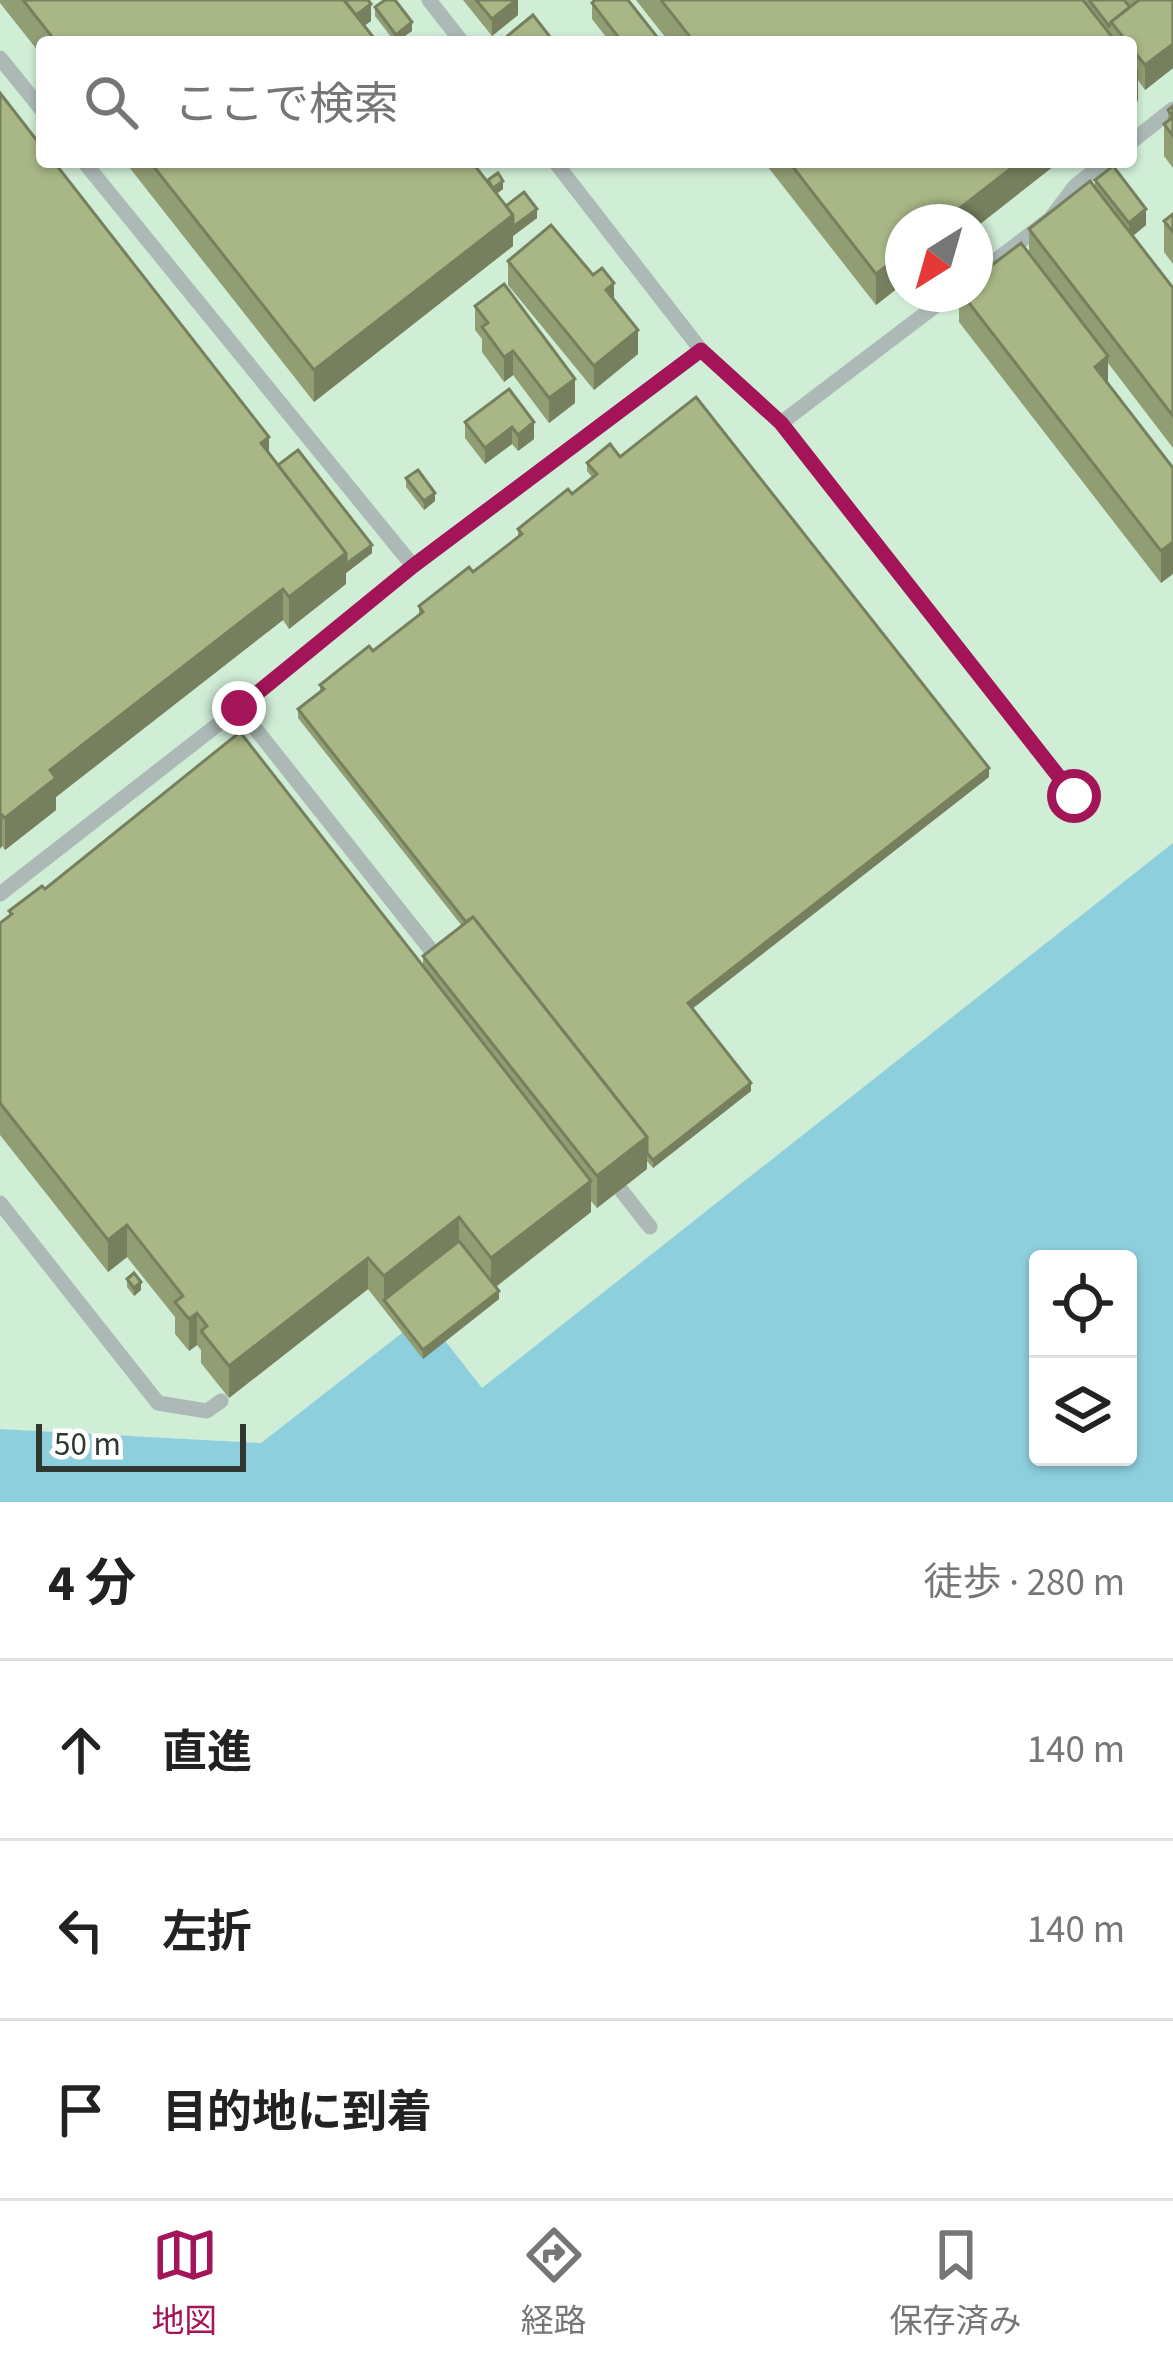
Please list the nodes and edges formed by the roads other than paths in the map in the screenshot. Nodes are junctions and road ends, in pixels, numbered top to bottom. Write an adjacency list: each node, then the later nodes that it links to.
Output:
1 (429, 0): 2 (lane)
2 (457, 36)
3 (0, 58): 4 (lane)
4 (36, 103)
5 (1173, 109): 6 (lane)
6 (1137, 137)
7 (89, 168): 14 (lane)
8 (560, 168): 12 (lane)
9 (1097, 168): 10 (lane)
10 (993, 262)
11 (927, 312): 13 (lane)
12 (701, 350): 13 (lane); 14 (lane)
13 (781, 423): 16 (lane)
14 (413, 566): 15 (lane)
15 (239, 708): 17 (lane); 18 (lane)
16 (1074, 796)
17 (0, 893)
18 (446, 969)
19 (621, 1190): 21 (lane)
20 (0, 1203): 22 (lane)
21 (650, 1227)
22 (220, 1401)

